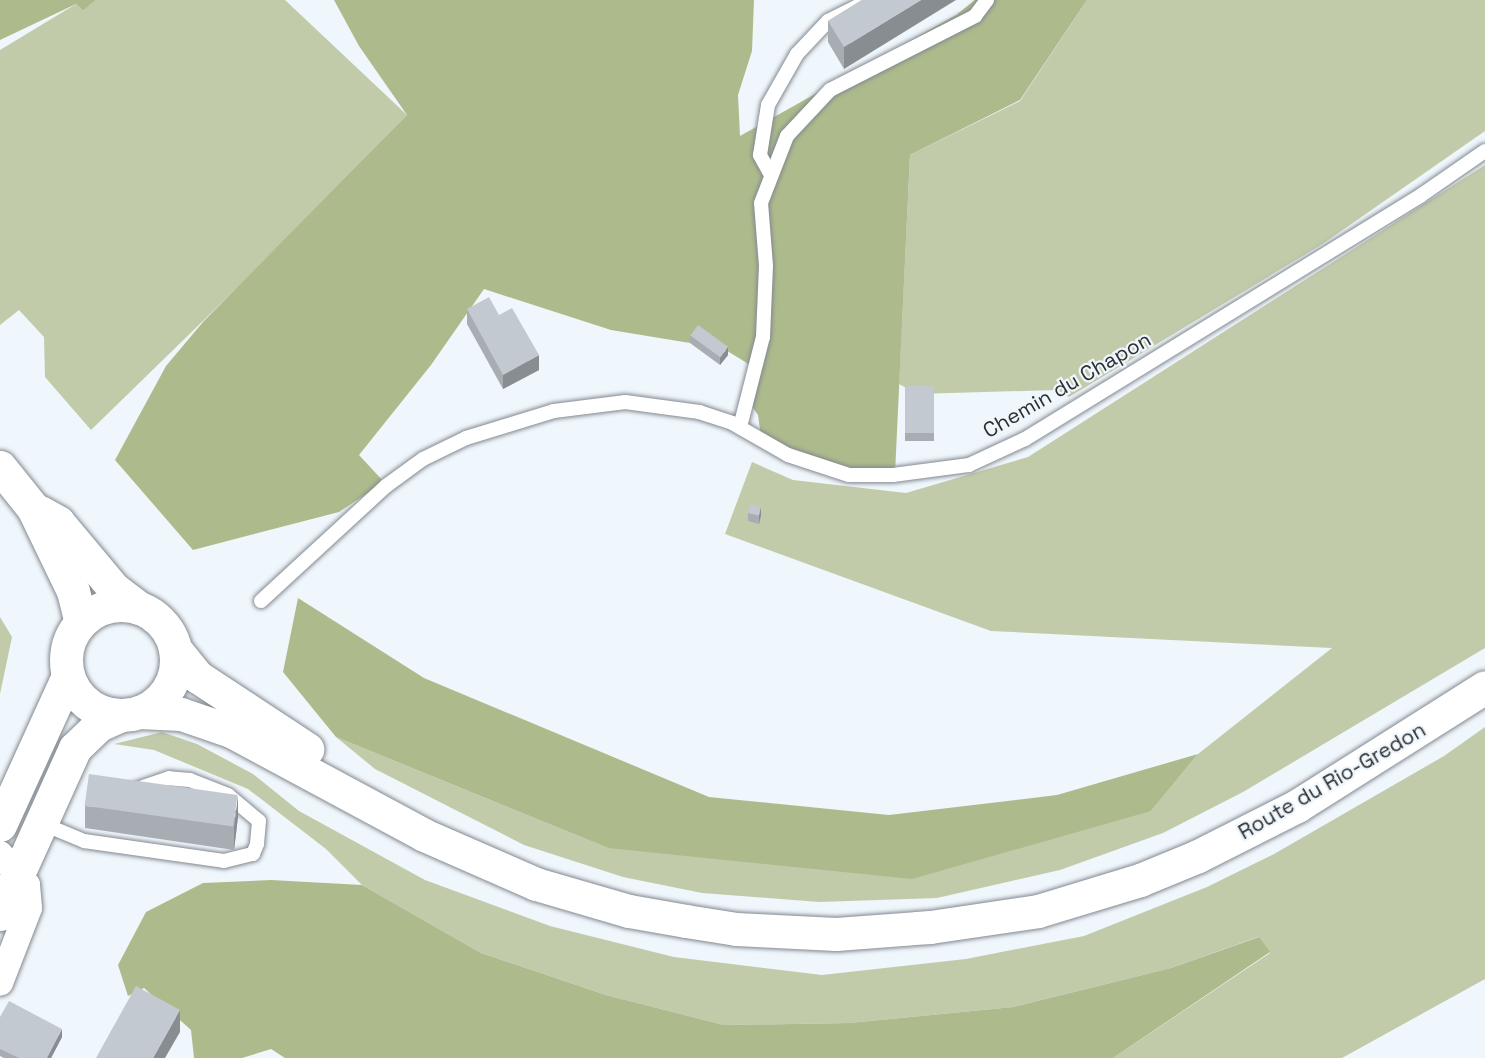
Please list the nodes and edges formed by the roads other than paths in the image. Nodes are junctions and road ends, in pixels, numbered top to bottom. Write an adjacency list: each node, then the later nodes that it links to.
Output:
1 (870, 0): 4 (lane)
2 (987, 0): 4 (lane)
3 (1485, 151): 5 (lane, Chemin du Chapon)
4 (771, 175): 5 (lane)
5 (740, 428): 8 (lane, Chemin du Chapon)
6 (0, 467): 7 (main road)
7 (33, 508): 9 (main road); 10 (main road)
8 (261, 601)
9 (139, 608): 10 (main road); 11 (main road)
10 (81, 622): 12 (main road)
11 (175, 649): 14 (main road); 16 (main road, Route du Rio-Gredon)
12 (68, 676): 14 (main road); 18 (main road)
13 (1485, 687): 16 (main road, Route du Rio-Gredon)
14 (130, 714): 16 (main road, Route du Rio-Gredon); 17 (main road, Route du Rio-Gredon)
15 (129, 792): 17 (lane)
16 (378, 807)
17 (40, 823): 19 (main road, Route du Rio-Gredon)
18 (0, 825)
19 (9, 864): 20 (main road, Route du Rio-Gredon); 21 (street)
20 (0, 914)
21 (0, 983)

